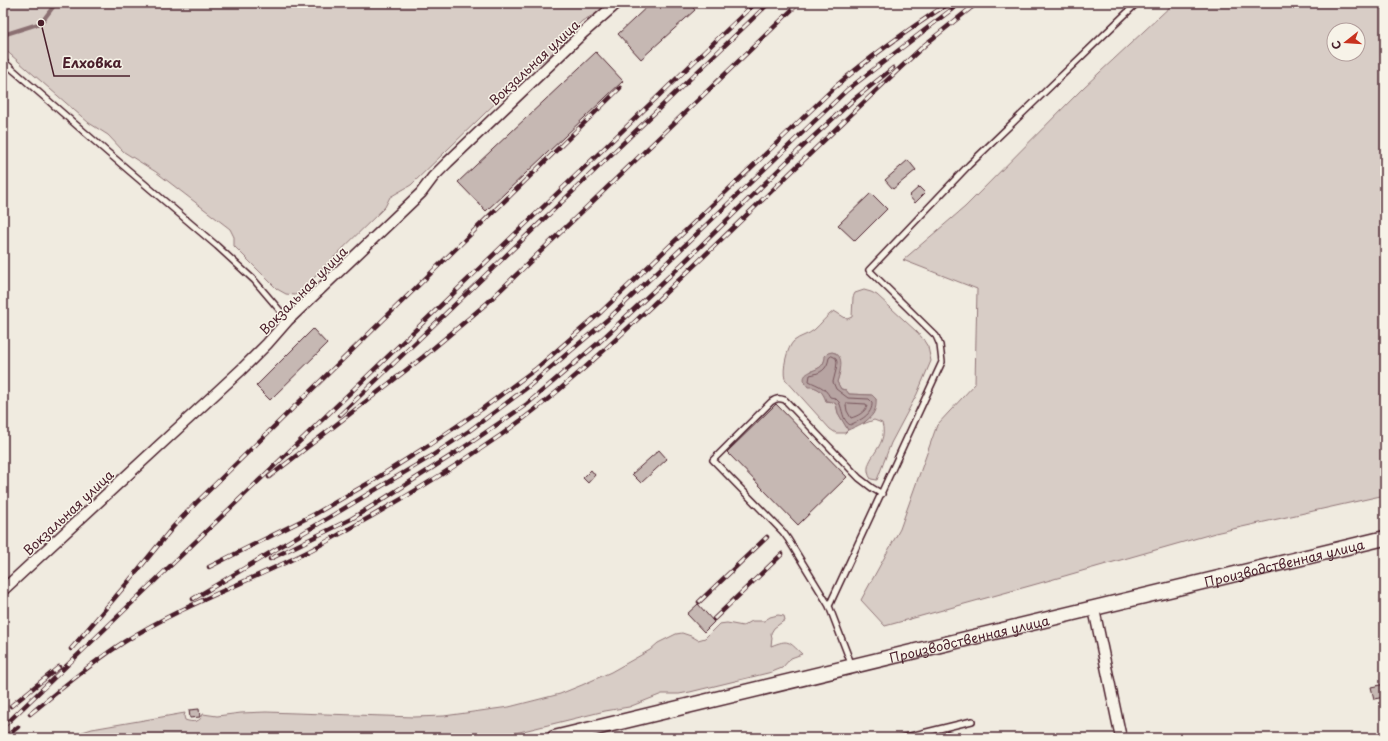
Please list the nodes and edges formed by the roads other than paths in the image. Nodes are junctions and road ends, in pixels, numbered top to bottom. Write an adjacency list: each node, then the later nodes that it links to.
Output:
1 (617, 3): 4 (street, Вокзальная улица)
2 (1137, 3): 5 (lane)
3 (3, 61): 4 (lane)
4 (288, 320): 7 (street, Вокзальная улица)
5 (882, 494): 8 (lane); 8 (lane)
6 (1385, 538): 9 (main road, Производственная улица)
7 (3, 590)
8 (829, 606): 10 (lane)
9 (1094, 609): 10 (main road, Производственная улица); 14 (street)
10 (853, 667): 12 (main road, Производственная улица)
11 (972, 722): 13 (lane)
12 (554, 738)
13 (902, 738)
14 (1121, 738)

